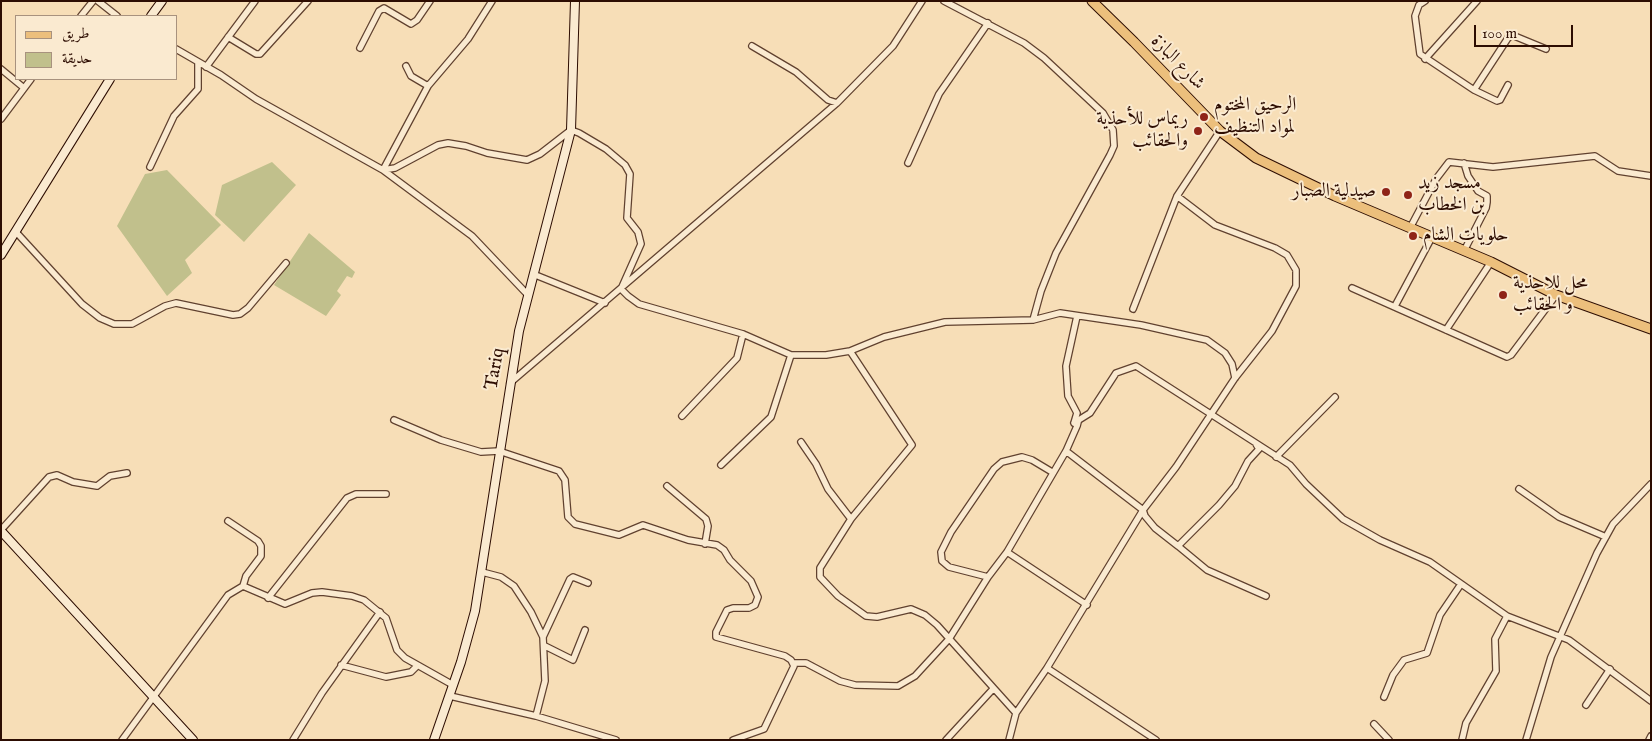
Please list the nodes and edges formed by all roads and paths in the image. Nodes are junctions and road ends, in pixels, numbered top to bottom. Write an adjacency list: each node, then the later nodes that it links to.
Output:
1 (93, 1): 14 (street)
2 (98, 1): 15 (street)
3 (162, 1): 16 (main road)
4 (255, 1): 18 (street)
5 (308, 1): 18 (street)
6 (430, 1): 20 (street)
7 (492, 1): 31 (street)
8 (575, 1): 36 (main road, Tariq)
9 (922, 1): 34 (street)
10 (944, 1): 17 (street)
11 (1092, 1): 37 (main road, شارع البازة)
12 (1425, 1): 23 (street)
13 (1477, 1): 23 (street)
14 (82, 15)
15 (116, 15)
16 (153, 15)
17 (988, 23): 38 (street); 60 (street)
18 (228, 37): 26 (street)
19 (752, 46): 34 (street)
20 (360, 48)
21 (1546, 48): 33 (street)
22 (178, 50): 24 (street)
23 (1425, 59): 33 (street)
24 (198, 62): 26 (street); 40 (street)
25 (406, 66): 31 (street)
26 (206, 67): 41 (street)
27 (1, 69): 32 (street)
28 (30, 80): 32 (street)
29 (109, 80): 45 (main road)
30 (1508, 85): 33 (street)
31 (428, 86): 41 (street)
32 (24, 88): 35 (street)
33 (1474, 90)
34 (837, 104): 53 (street)
35 (1, 119)
36 (571, 130): 41 (street); 51 (main road, Tariq); 53 (street)
37 (1220, 131): 43 (street); 44 (main road, شارع البازة)
38 (908, 163)
39 (1464, 163): 42 (street); 44 (street); 47 (street)
40 (150, 167)
41 (383, 170): 54 (street)
42 (1651, 176)
43 (1177, 196): 58 (street); 66 (street)
44 (1410, 228): 46 (main road, شارع البازة)
45 (16, 232): 48 (main road); 50 (street)
46 (1432, 237): 47 (main road, شارع البازة); 57 (street)
47 (1464, 251): 49 (main road, شارع البازة)
48 (1, 255)
49 (1491, 262): 55 (main road, شارع البازة); 62 (street)
50 (286, 263)
51 (533, 274): 54 (main road, Tariq); 56 (street)
52 (1352, 288): 57 (street)
53 (622, 289): 56 (street); 63 (street)
54 (527, 294): 67 (main road, Tariq)
55 (1556, 295): 61 (main road, شارع البازة); 62 (street)
56 (605, 303): 67 (street)
57 (1395, 306): 62 (street)
58 (1133, 309)
59 (1077, 316): 60 (street); 66 (street); 72 (street)
60 (1033, 320): 64 (street)
61 (1651, 329)
62 (1446, 330)
63 (743, 334): 65 (street); 70 (street)
64 (850, 351): 65 (street); 86 (street)
65 (791, 354): 78 (street)
66 (1235, 378): 69 (street)
67 (510, 384): 75 (main road, Tariq)
68 (1335, 397): 77 (street)
69 (1210, 415): 72 (street); 74 (street); 85 (street)
70 (682, 416)
71 (394, 420): 75 (street)
72 (1074, 423): 76 (street)
73 (801, 442): 86 (street)
74 (1255, 442): 77 (street); 91 (street)
75 (499, 451): 90 (street); 93 (main road, Tariq)
76 (1066, 452): 79 (street); 85 (street)
77 (1276, 457): 96 (street)
78 (721, 465)
79 (1052, 472): 92 (street); 94 (street)
80 (126, 473): 88 (street)
81 (1651, 484): 89 (street)
82 (667, 486): 90 (street)
83 (1519, 489): 89 (street)
84 (386, 494): 99 (street)
85 (1143, 510): 91 (street); 100 (street)
86 (851, 519): 106 (street)
87 (228, 521): 97 (street)
88 (1, 530): 115 (main road)
89 (1606, 537): 104 (street)
90 (705, 544): 108 (street)
91 (1178, 546): 98 (street)
92 (1007, 552): 94 (street); 100 (street)
93 (482, 572): 105 (street); 113 (main road, Tariq)
94 (988, 577): 106 (street)
95 (588, 583): 105 (street)
96 (1461, 584): 102 (street); 117 (street)
97 (243, 586): 99 (street); 115 (street)
98 (1266, 596)
99 (268, 598): 101 (street)
100 (1087, 605): 111 (street)
101 (380, 612): 109 (street); 110 (street)
102 (1507, 616): 104 (street); 134 (street)
103 (585, 630): 107 (street)
104 (1560, 636): 112 (street); 135 (street)
105 (543, 637): 107 (street)
106 (949, 639): 108 (street); 114 (street)
107 (545, 646): 121 (street)
108 (793, 663): 129 (street)
109 (342, 666): 110 (street); 126 (street)
110 (417, 666): 113 (street)
111 (1047, 668): 120 (street); 132 (street)
112 (1610, 669): 118 (street); 119 (street)
113 (454, 685): 116 (main road, Tariq)
114 (992, 689): 120 (street); 130 (street)
115 (152, 695): 124 (street); 125 (main road)
116 (450, 696): 121 (street); 127 (main road, Tariq)
117 (1384, 697)
118 (1651, 701)
119 (1586, 705)
120 (1016, 713): 131 (street)
121 (536, 716): 128 (street)
122 (1374, 724): 133 (street)
123 (1651, 736): 136 (street)
124 (122, 740)
125 (193, 740)
126 (293, 740)
127 (434, 740)
128 (616, 740)
129 (733, 740)
130 (946, 740)
131 (1009, 740)
132 (1156, 740)
133 (1389, 740)
134 (1462, 740)
135 (1526, 740)
136 (1649, 740)

